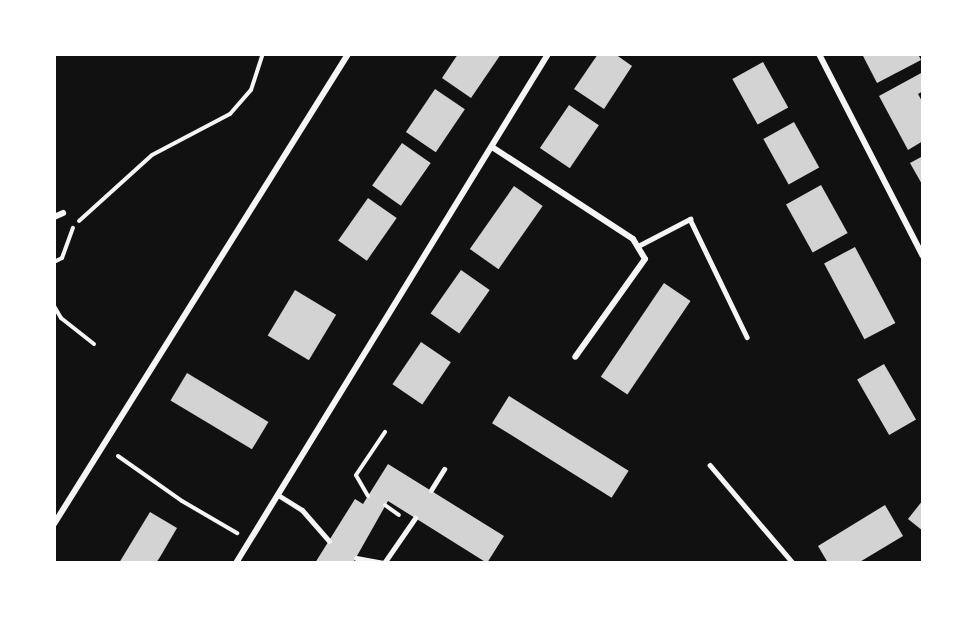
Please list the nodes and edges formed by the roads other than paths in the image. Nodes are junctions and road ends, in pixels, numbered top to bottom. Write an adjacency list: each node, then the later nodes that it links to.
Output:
1 (348, 54): 16 (street)
2 (548, 54): 4 (street)
3 (819, 54): 8 (street)
4 (492, 147): 7 (street); 14 (street)
5 (63, 213): 6 (street)
6 (54, 217)
7 (638, 246): 9 (lane); 10 (street)
8 (923, 256)
9 (747, 337)
10 (575, 357)
11 (710, 465): 20 (lane)
12 (444, 469): 13 (street)
13 (431, 490)
14 (278, 495): 17 (street); 19 (street)
15 (415, 518): 18 (street)
16 (54, 524)
17 (329, 541)
18 (356, 558)
19 (236, 563)
20 (793, 563)

